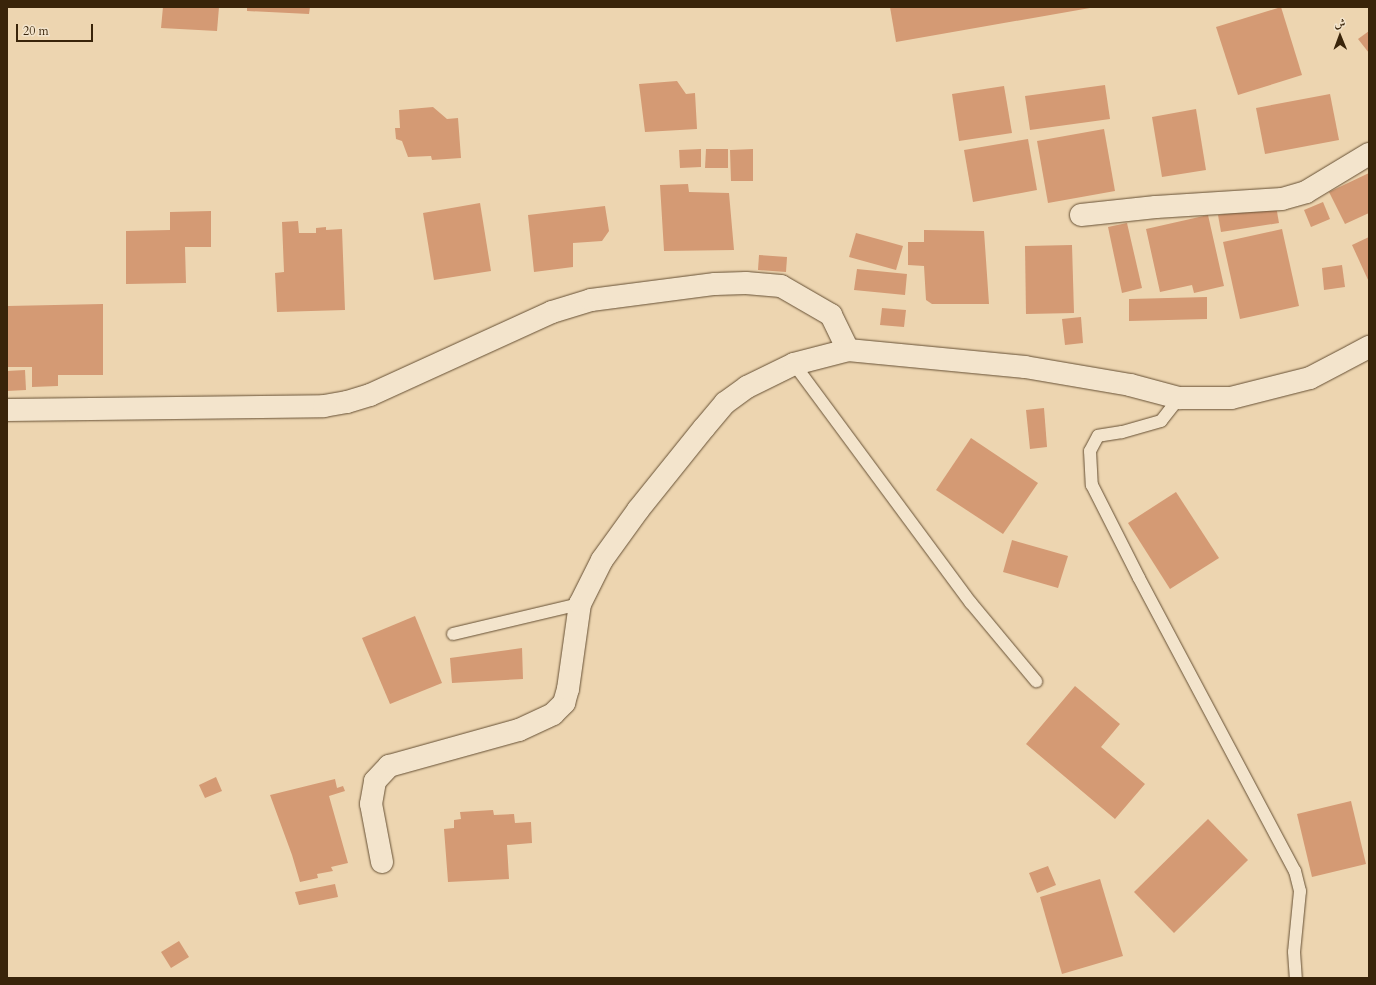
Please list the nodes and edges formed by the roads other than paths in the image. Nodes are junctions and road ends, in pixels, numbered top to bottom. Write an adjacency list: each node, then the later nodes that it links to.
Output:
1 (1369, 154): 2 (street)
2 (1081, 215)
3 (1369, 347): 6 (street)
4 (848, 350): 5 (street); 6 (street); 7 (street)
5 (794, 364): 8 (street); 10 (lane)
6 (1179, 398): 12 (lane)
7 (7, 410)
8 (580, 604): 9 (lane); 11 (street)
9 (453, 634)
10 (1036, 681)
11 (382, 862)
12 (1296, 978)

